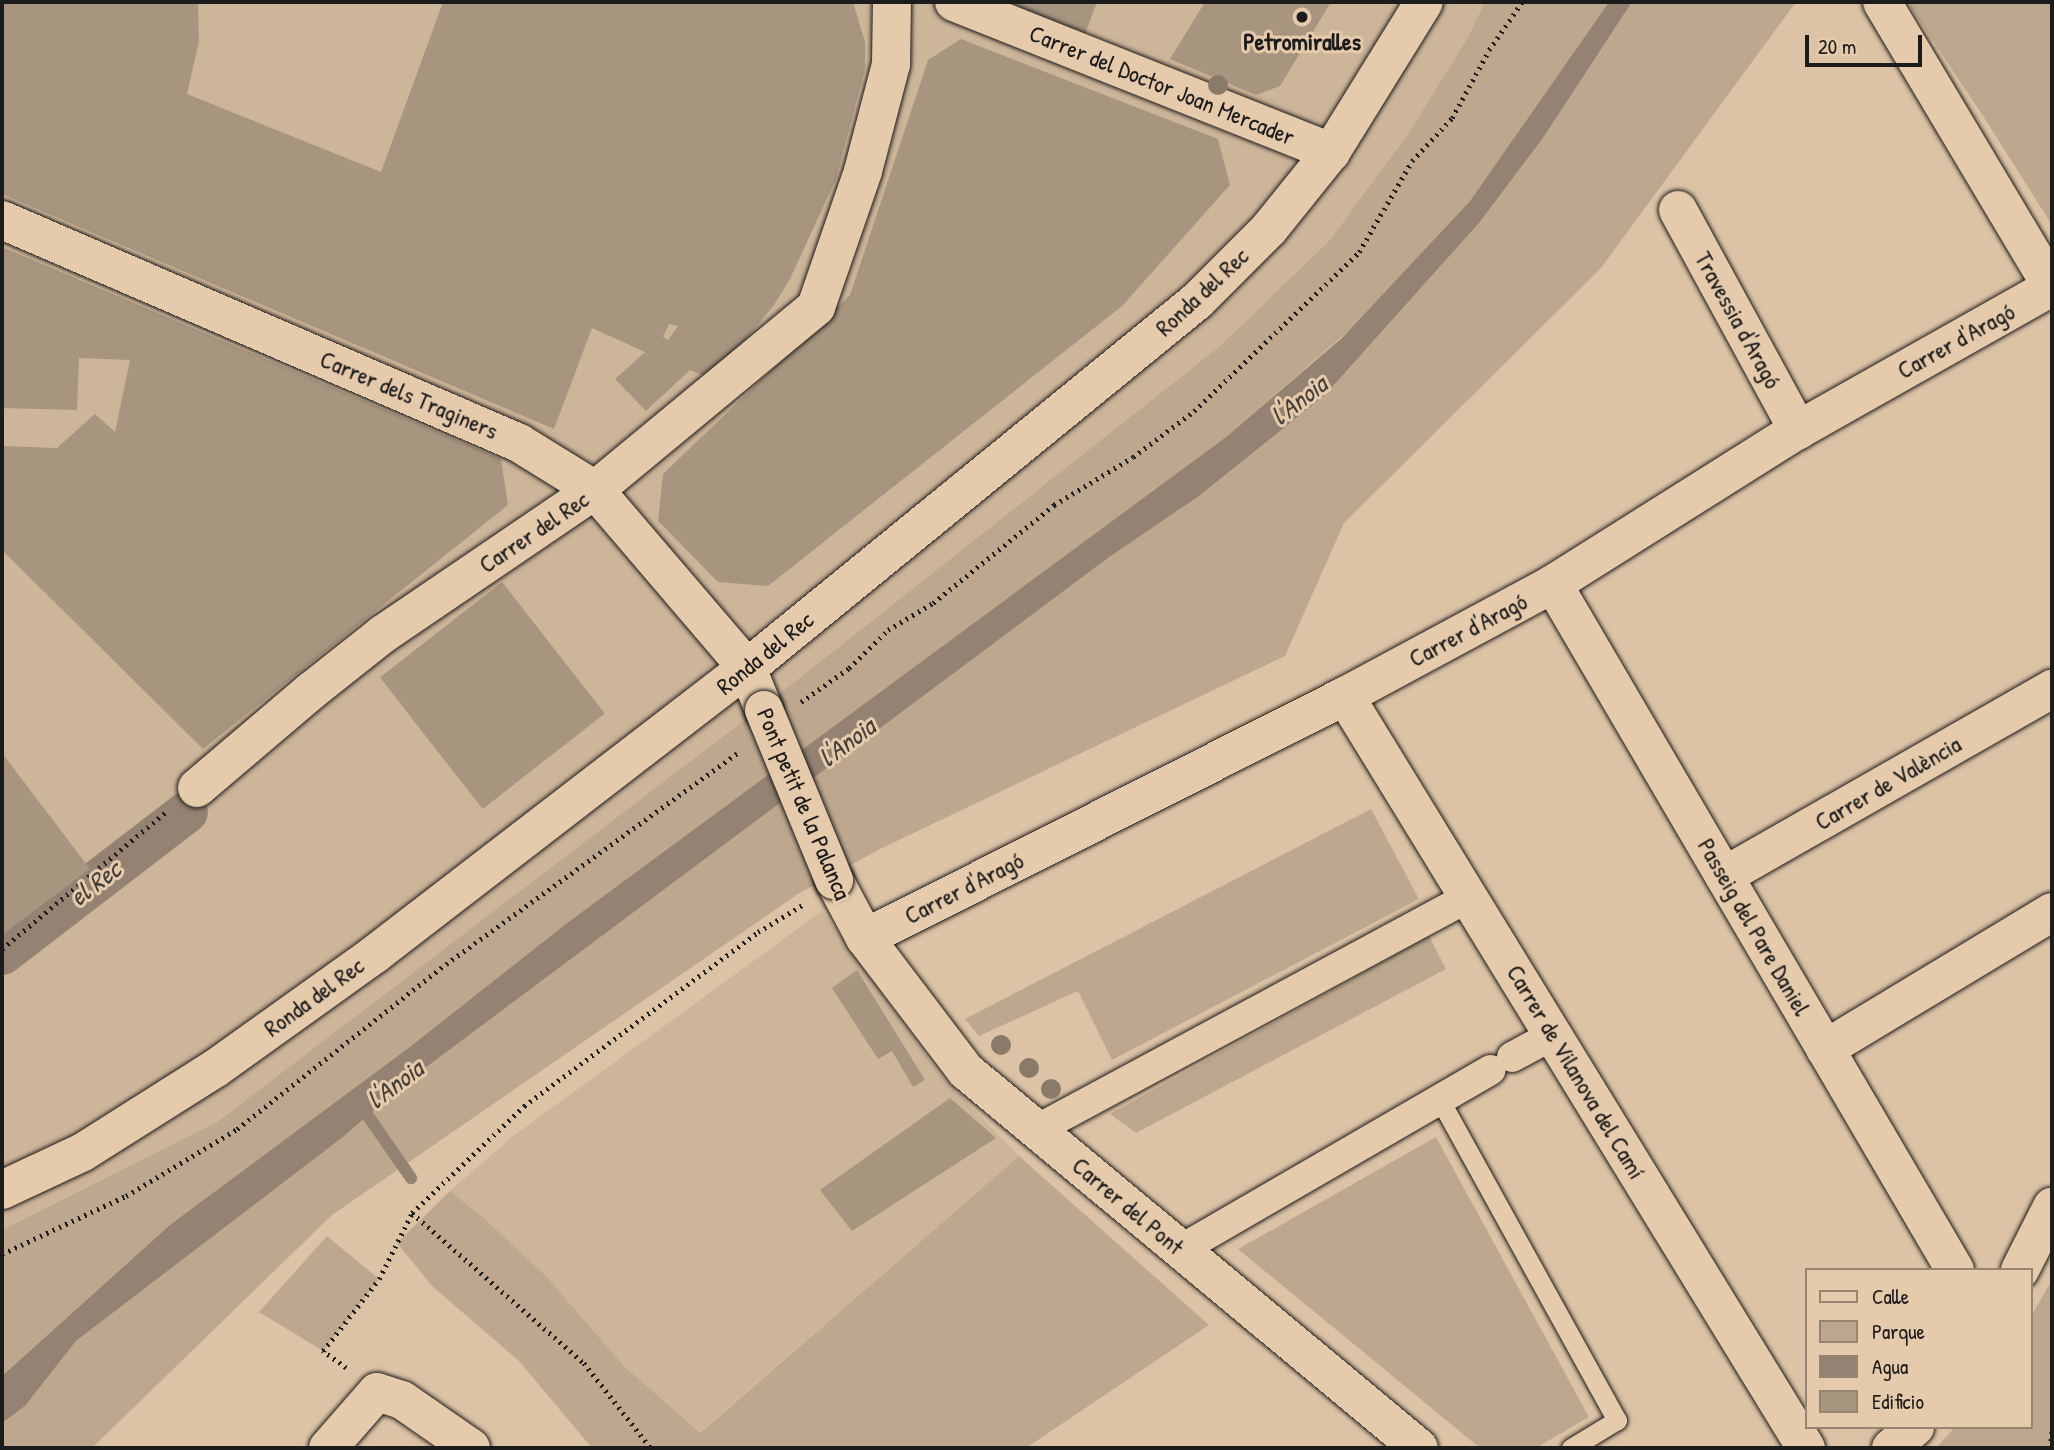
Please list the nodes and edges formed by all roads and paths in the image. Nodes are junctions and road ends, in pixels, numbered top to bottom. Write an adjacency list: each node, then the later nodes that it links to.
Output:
1 (892, 2): 11 (street, Carrer del Rec)
2 (954, 2): 6 (street, Carrer del Doctor Joan Mercader)
3 (1424, 2): 6 (street, Ronda del Rec)
4 (1522, 2): 16 (path)
5 (1882, 2): 9 (street)
6 (1331, 152): 13 (street, Ronda del Rec)
7 (1678, 211): 10 (street, Travessia d'Aragó)
8 (2, 220): 11 (street, Carrer dels Traginers)
9 (2052, 287): 10 (street, Carrer d'Aragó)
10 (1798, 430): 12 (street, Carrer d'Aragó)
11 (595, 490): 13 (street, Carrer dels Traginers); 18 (street, Carrer del Rec)
12 (1553, 584): 15 (street, Carrer d'Aragó); 19 (street, Passeig del Pare Daniel)
13 (747, 668): 16 (street, Pont petit de la Palanca); 29 (street, Ronda del Rec)
14 (2052, 690): 19 (street, Carrer de València)
15 (1345, 696): 21 (street, Carrer de Vilanova del Camí); 23 (street, Carrer d'Aragó)
16 (780, 708): 20 (street, Pont petit de la Palanca, bridge)
17 (746, 747): 33 (path)
18 (197, 788): 24 (path)
19 (1724, 876): 26 (street, Passeig del Pare Daniel)
20 (835, 883): 23 (street, Pont petit de la Palanca); 31 (path)
21 (1468, 897): 25 (street, Carrer de Vilanova del Camí); 28 (street)
22 (2052, 912): 26 (street)
23 (865, 938): 28 (street, Carrer del Pont)
24 (2, 949)
25 (1553, 1035): 27 (street); 44 (street, Carrer de Vilanova del Camí)
26 (1825, 1049): 34 (street, Passeig del Pare Daniel)
27 (1440, 1100): 32 (street); 43 (lane)
28 (1036, 1130): 32 (street, Carrer del Pont)
29 (2, 1190)
30 (2052, 1207): 35 (street)
31 (412, 1213): 36 (path); 41 (path)
32 (1180, 1250): 42 (street, Carrer del Pont)
33 (2, 1254)
34 (1954, 1268)
35 (2021, 1268)
36 (377, 1392): 39 (street); 40 (street)
37 (1913, 1429): 45 (street)
38 (2052, 1430): 46 (path)
39 (328, 1448)
40 (471, 1448)
41 (651, 1448)
42 (1419, 1448)
43 (1571, 1448)
44 (1806, 1448)
45 (1891, 1448)
46 (2050, 1448)

